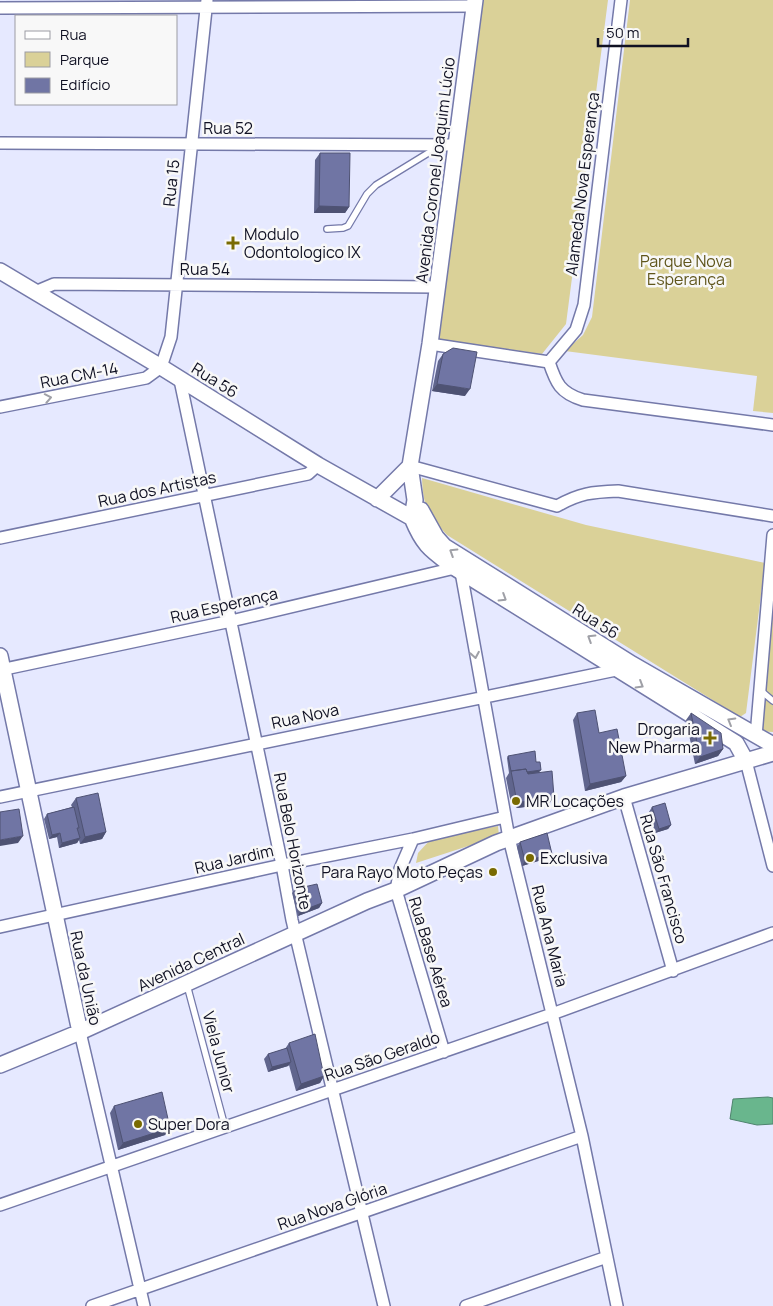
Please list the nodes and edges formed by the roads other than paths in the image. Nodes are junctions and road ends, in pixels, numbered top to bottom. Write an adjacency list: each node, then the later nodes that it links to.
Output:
1 (620, 0): 14 (street, Alameda Nova Esperança)
2 (474, 3): 3 (street); 7 (street, Avenida Coronel Joaquim Lúcio)
3 (207, 4): 4 (street); 6 (street, Rua 15)
4 (0, 8)
5 (0, 142): 6 (street, Rua 52)
6 (192, 144): 7 (street, Rua 52); 10 (street, Rua 15)
7 (449, 145): 8 (lane); 11 (street, Avenida Coronel Joaquim Lúcio)
8 (327, 229)
9 (0, 271): 12 (street, Rua 56)
10 (176, 285): 11 (street, Rua 54); 12 (street, Rua 54); 15 (street, Rua 15)
11 (437, 287): 13 (street, Avenida Coronel Joaquim Lúcio)
12 (35, 292): 15 (street, Rua 56)
13 (430, 344): 14 (street); 20 (street, Avenida Coronel Joaquim Lúcio)
14 (549, 362): 18 (street)
15 (161, 368): 16 (street, Rua 56); 17 (street, Rua CM-14, one-way to 15)
16 (180, 380): 19 (street, Rua 56); 21 (street, Rua Belo Horizonte)
17 (0, 407)
18 (773, 425)
19 (318, 465): 21 (street, Rua dos Artistas); 22 (street, Rua 56)
20 (410, 466): 22 (street); 23 (street); 24 (street, Avenida Coronel Joaquim Lúcio)
21 (205, 496): 26 (street, Rua dos Artistas); 28 (street, Rua Belo Horizonte)
22 (377, 499): 24 (street, Rua 56)
23 (773, 516)
24 (418, 518): 27 (street, Rua 56); 34 (street, Rua 56, one-way to 24)
25 (773, 535): 31 (street)
26 (0, 538)
27 (458, 570): 28 (street, Rua Esperança); 30 (street, Rua 56, one-way to 30); 32 (street, Rua Ana Maria, one-way to 32)
28 (231, 621): 29 (street, Rua Esperança); 35 (street, Rua Belo Horizonte)
29 (1, 665): 39 (street, Rua da União)
30 (616, 670): 32 (street, Rua Nova); 38 (street, Rua 56, one-way to 38)
31 (760, 690): 33 (lane); 34 (street)
32 (482, 696): 35 (street, Rua Nova); 42 (street, Rua Ana Maria)
33 (773, 700)
34 (756, 736): 36 (street, Rua 56)
35 (256, 743): 39 (street, Rua Nova); 45 (street, Rua Belo Horizonte)
36 (773, 745)
37 (773, 753): 38 (street, Avenida Central)
38 (746, 762): 41 (street, Avenida Central); 46 (street)
39 (29, 791): 40 (street, Rua Nova); 48 (street, Rua da União)
40 (0, 796)
41 (624, 797): 43 (street, Avenida Central); 52 (street, Rua São Francisco)
42 (505, 818): 43 (street, Rua Ana Maria); 44 (street, Rua Jardim)
43 (509, 838): 47 (street, Avenida Central); 54 (street, Rua Ana Maria)
44 (413, 839): 45 (street, Rua Jardim); 47 (street)
45 (282, 865): 48 (street, Rua Jardim); 51 (street, Rua Belo Horizonte)
46 (773, 866)
47 (396, 890): 51 (street, Avenida Central); 56 (street, Rua Base Aérea)
48 (55, 916): 49 (street, Rua Jardim); 55 (street, Rua da União)
49 (0, 928)
50 (773, 933): 52 (street, Rua São Geraldo)
51 (295, 934): 53 (street, Avenida Central); 58 (street, Rua Belo Horizonte)
52 (674, 971): 54 (street, Rua São Geraldo)
53 (187, 983): 55 (street, Avenida Central); 59 (lane, Viela Junior)
54 (552, 1014): 56 (street, Rua São Geraldo); 60 (street, Rua Ana Maria)
55 (80, 1032): 57 (street, Avenida Central); 61 (street, Rua da União)
56 (444, 1052): 58 (street, Rua São Geraldo)
57 (0, 1065)
58 (333, 1090): 59 (street, Rua São Geraldo); 63 (street, Rua Belo Horizonte)
59 (225, 1128): 61 (street, Rua São Geraldo)
60 (582, 1136): 63 (street, Rua Nova Glória); 64 (street, Rua Ana Maria)
61 (111, 1167): 62 (street, Rua São Geraldo); 65 (street, Rua da União)
62 (0, 1205)
63 (362, 1212): 65 (street, Rua Nova Glória); 68 (street, Rua Belo Horizonte)
64 (607, 1257): 69 (street); 70 (street, Rua Ana Maria)
65 (140, 1290): 66 (street, Rua Nova Glória); 67 (street, Rua da União)
66 (92, 1306)
67 (144, 1306)
68 (384, 1306)
69 (466, 1306)
70 (617, 1306)

